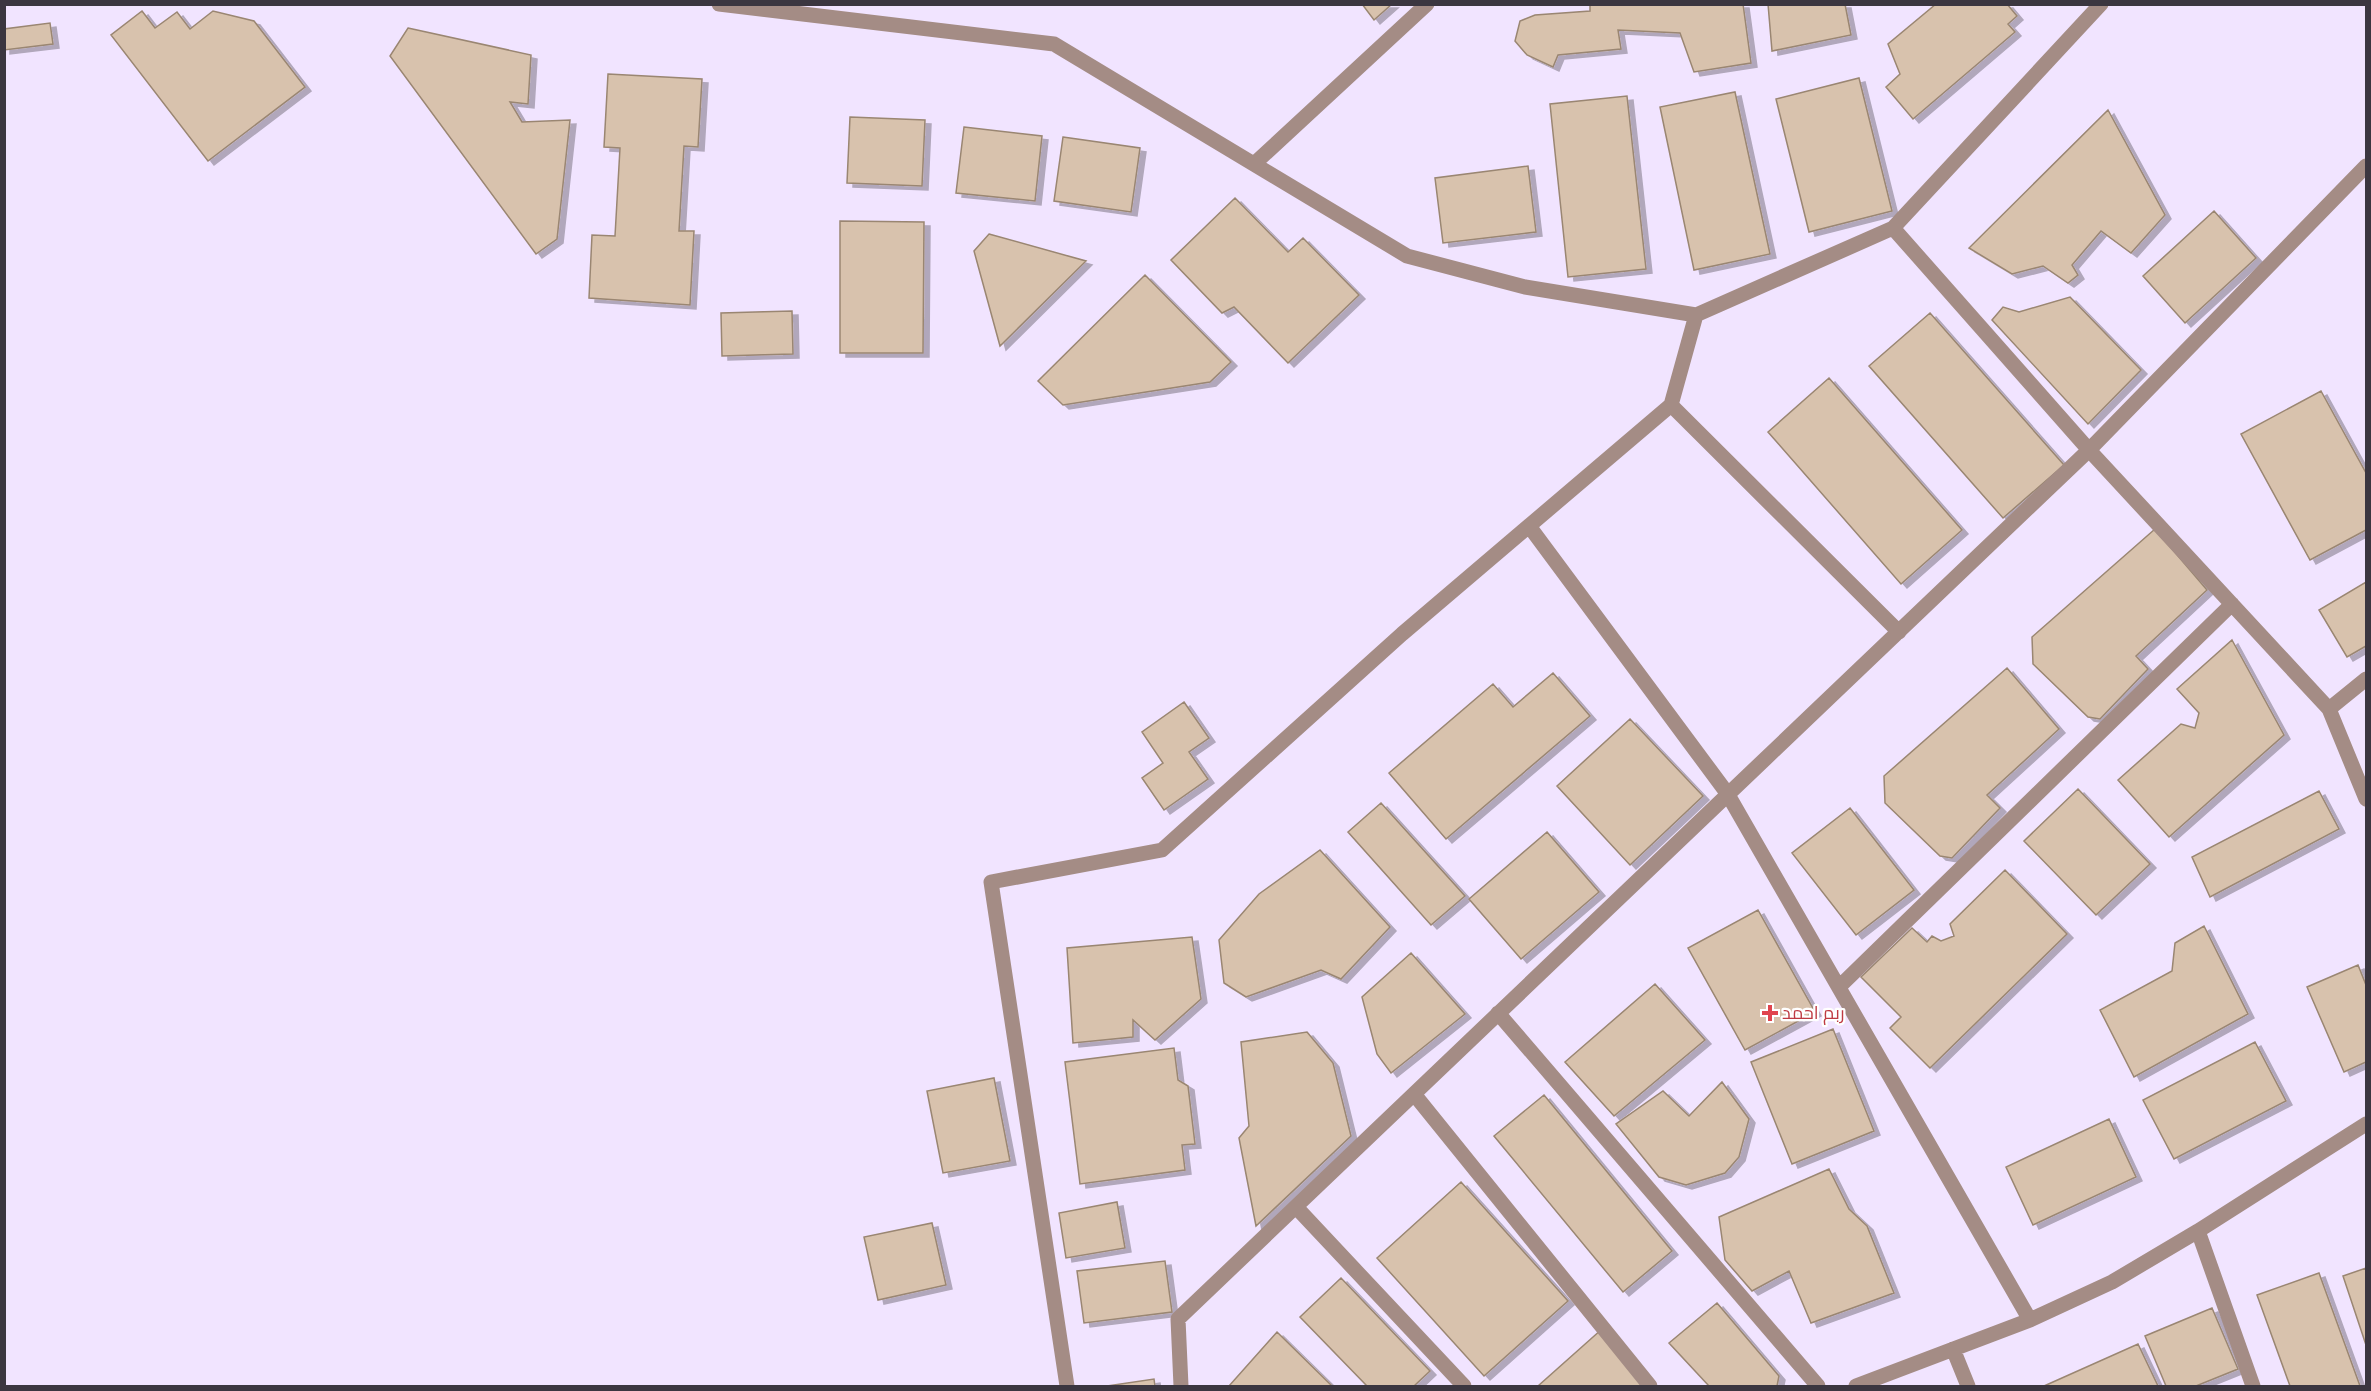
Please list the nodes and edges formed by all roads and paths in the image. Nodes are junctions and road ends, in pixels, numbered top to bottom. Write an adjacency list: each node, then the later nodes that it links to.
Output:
1 (719, 4): 4 (street)
2 (1427, 4): 4 (street)
3 (2101, 4): 6 (street)
4 (1254, 164): 7 (street)
5 (2367, 166): 9 (street)
6 (1893, 228): 7 (street); 9 (street)
7 (1696, 315): 8 (street)
8 (1671, 405): 10 (street); 12 (street)
9 (2089, 450): 11 (street); 12 (street)
10 (1529, 526): 15 (street); 25 (street)
11 (2232, 604): 14 (street); 17 (street)
12 (1899, 632): 15 (street)
13 (2367, 679): 14 (street)
14 (2329, 709): 16 (street)
15 (1727, 793): 17 (street); 18 (street)
16 (2367, 799)
17 (1839, 987): 23 (street)
18 (1498, 1013): 19 (street); 29 (street)
19 (1414, 1094): 21 (street); 28 (street)
20 (2367, 1124): 22 (street)
21 (1296, 1207): 26 (street); 27 (street)
22 (2198, 1232): 23 (street); 32 (street)
23 (2030, 1320): 24 (street)
24 (1953, 1349): 30 (street); 31 (street)
25 (1067, 1386)
26 (1181, 1386)
27 (1464, 1386)
28 (1650, 1386)
29 (1818, 1386)
30 (1856, 1386)
31 (1968, 1386)
32 (2253, 1386)

